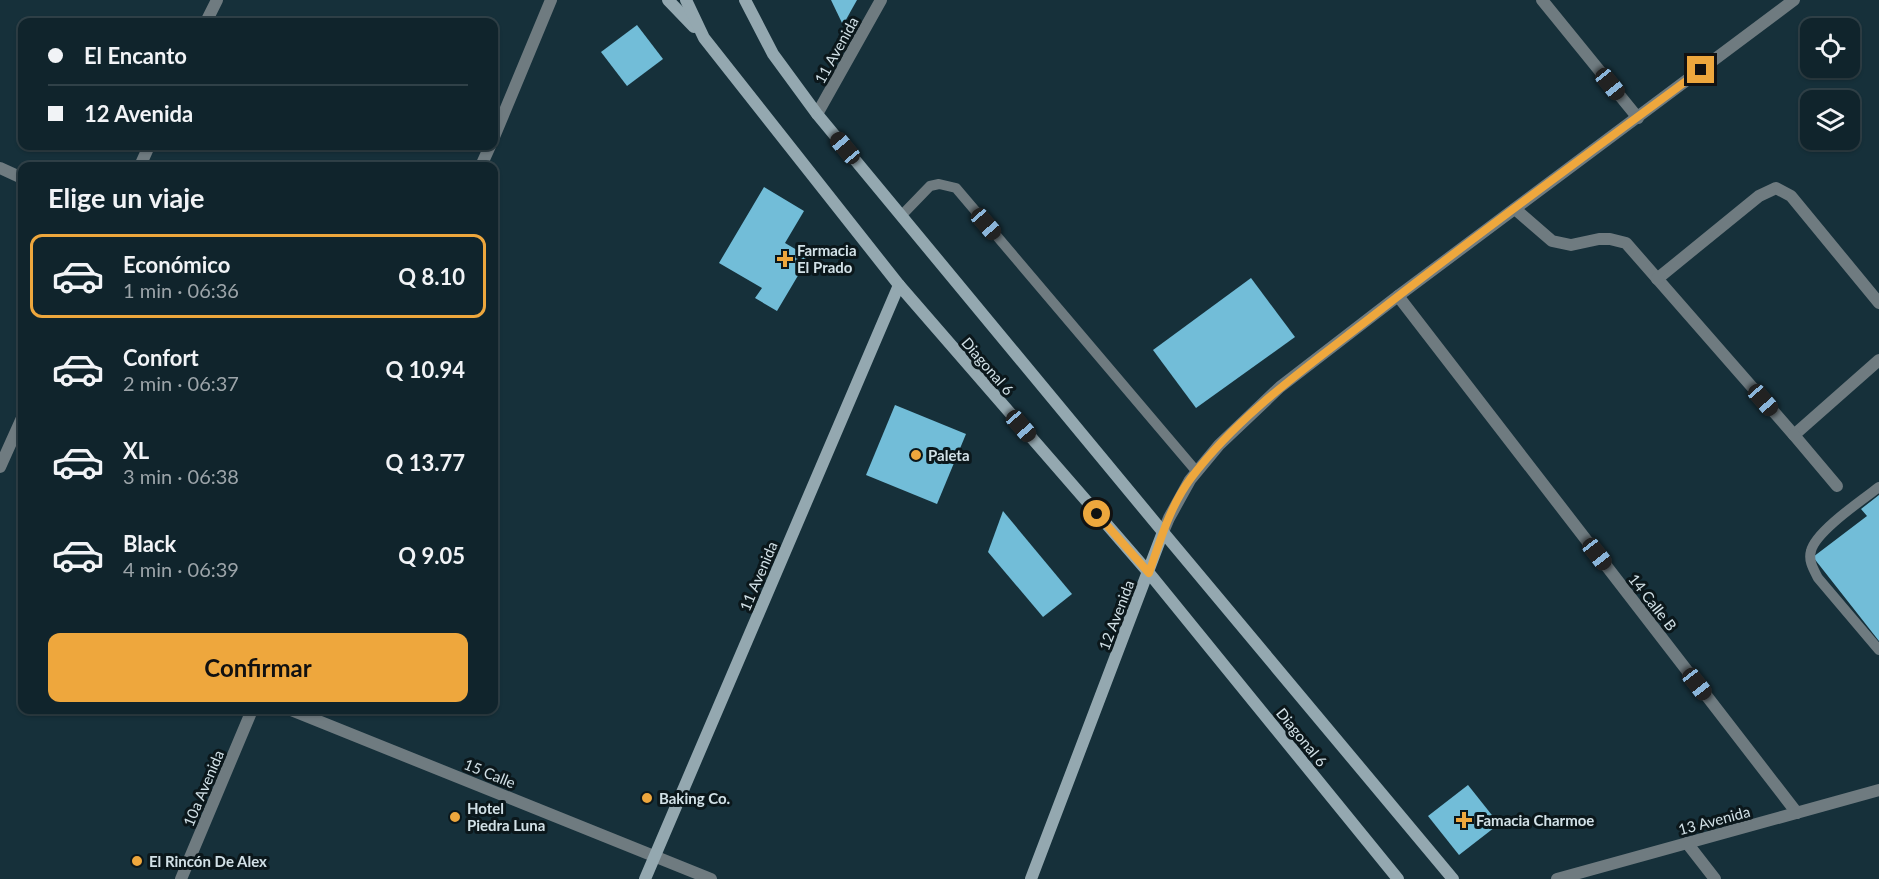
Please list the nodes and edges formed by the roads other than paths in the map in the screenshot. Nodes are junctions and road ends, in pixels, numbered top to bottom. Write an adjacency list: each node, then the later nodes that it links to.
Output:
1 (217, 0): 9 (street)
2 (551, 0): 13 (street)
3 (668, 0): 10 (main road)
4 (686, 0): 10 (main road, Diagonal 6)
5 (745, 0): 11 (main road, Diagonal 6)
6 (881, 0): 11 (street, 11 Avenida)
7 (1542, 0): 12 (street)
8 (1794, 0): 12 (street, 12 Avenida)
9 (208, 18)
10 (704, 38): 19 (main road, Diagonal 6)
11 (817, 114): 17 (main road, Diagonal 6)
12 (1638, 118): 16 (street, 12 Avenida)
13 (498, 127)
14 (0, 168): 15 (street)
15 (18, 176)
16 (1515, 209): 18 (street); 20 (street, 12 Avenida)
17 (901, 216): 26 (lane); 29 (main road, Diagonal 6)
18 (1657, 279): 21 (street); 24 (street)
19 (898, 285): 30 (main road, Diagonal 6); 37 (main road, 11 Avenida)
20 (1398, 296): 26 (street, 12 Avenida); 35 (street, 14 Calle B)
21 (1879, 303)
22 (1879, 360): 24 (street)
23 (18, 427): 25 (street)
24 (1794, 435): 27 (street)
25 (0, 467)
26 (1197, 472): 29 (street, 12 Avenida)
27 (1837, 486)
28 (1879, 487): 31 (lane)
29 (1163, 532): 30 (main road, 12 Avenida); 43 (main road, Diagonal 6)
30 (1149, 573): 41 (main road, 12 Avenida); 42 (main road, Diagonal 6)
31 (1879, 650)
32 (250, 714): 38 (street, 10a Avenida)
33 (301, 714): 37 (street, 15 Calle)
34 (1879, 790): 35 (street, 13 Avenida)
35 (1797, 813): 36 (street, 13 Avenida)
36 (1687, 843): 44 (street, 13 Avenida); 45 (street)
37 (655, 856): 39 (main road, 11 Avenida); 40 (street, 15 Calle)
38 (181, 879)
39 (645, 879)
40 (711, 879)
41 (1031, 879)
42 (1398, 879)
43 (1453, 879)
44 (1557, 879)
45 (1715, 879)

